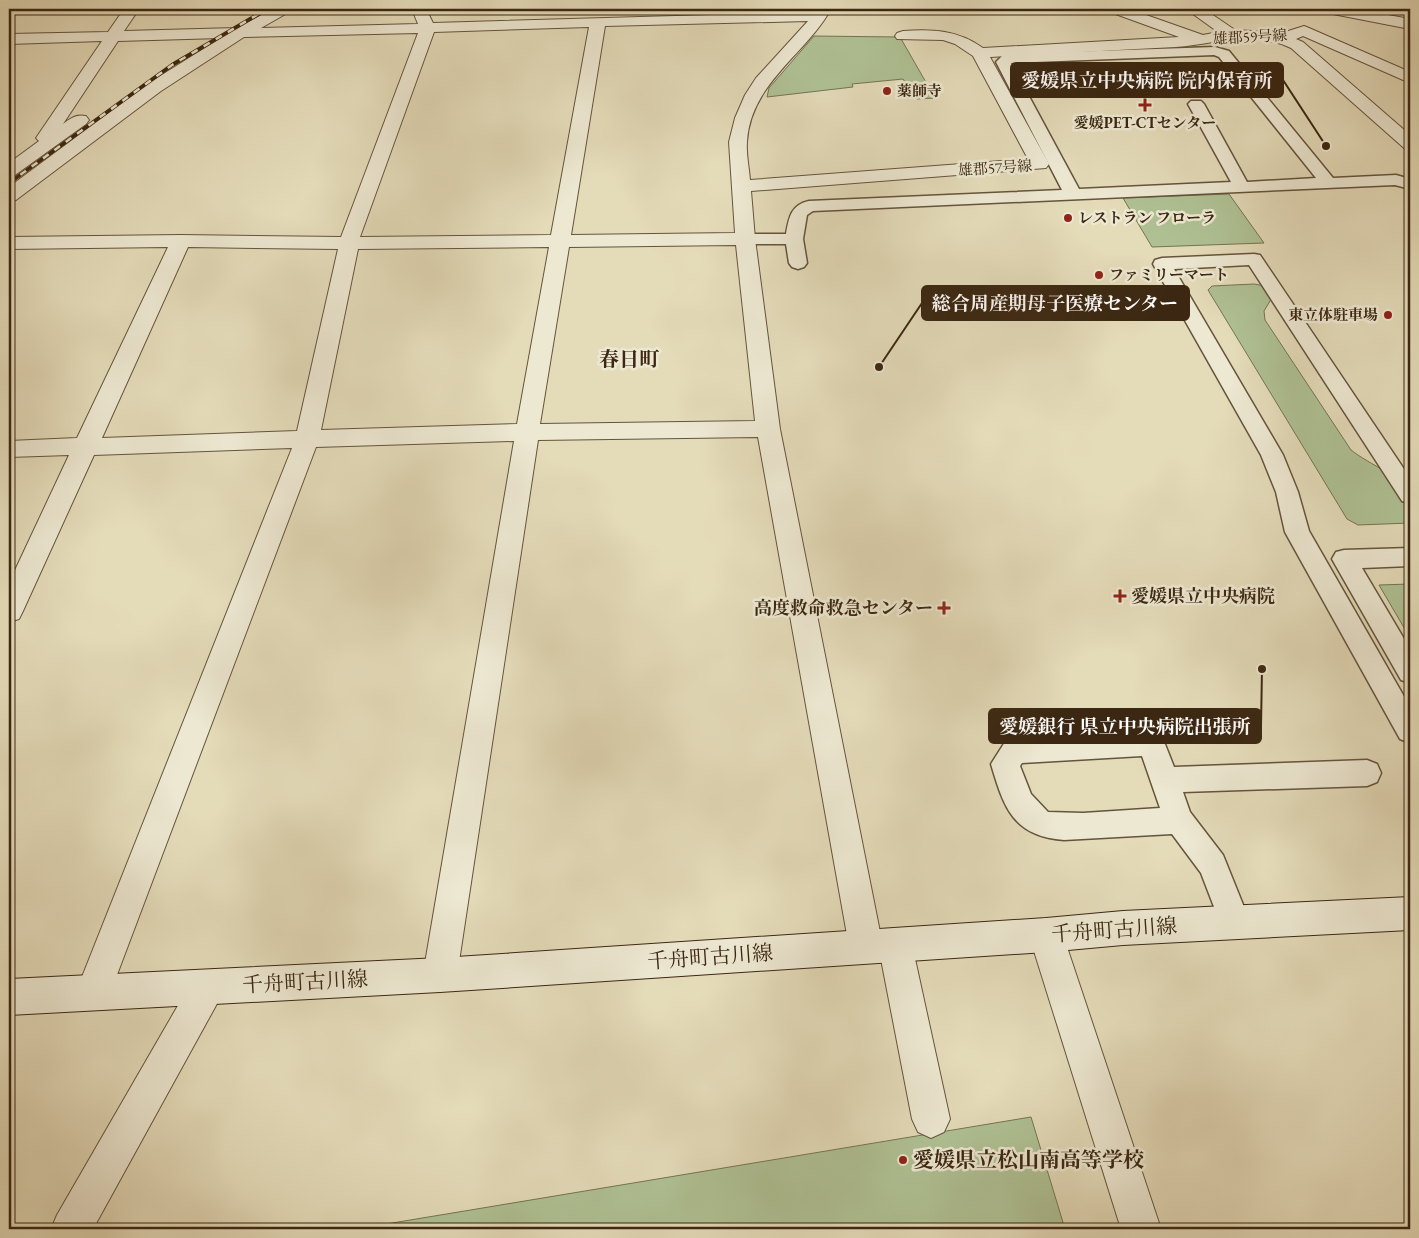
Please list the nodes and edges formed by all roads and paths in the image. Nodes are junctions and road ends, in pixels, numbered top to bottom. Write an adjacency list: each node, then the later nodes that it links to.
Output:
1 (131, 9): 17 (street)
2 (284, 9): 14 (street)
3 (649, 9): 11 (street)
4 (1115, 9): 21 (street, 雄郡59号線)
5 (1194, 9): 16 (street)
6 (1332, 9): 13 (street)
7 (741, 13): 8 (street); 11 (street)
8 (822, 13): 35 (street)
9 (234, 17): 15 (street)
10 (423, 18): 12 (street); 14 (street); 44 (street)
11 (662, 19): 12 (street)
12 (598, 22): 42 (street)
13 (1410, 24)
14 (240, 33): 15 (street); 38 (street)
15 (202, 34): 17 (street); 23 (street)
16 (1231, 34): 19 (street, 雄郡59号線); 21 (street, 雄郡59号線)
17 (112, 35): 20 (street); 30 (street)
18 (903, 36): 24 (street, 雄郡57号線)
19 (1283, 38): 26 (street, 雄郡59号線); 29 (street)
20 (9, 40)
21 (1202, 40): 22 (street)
22 (1169, 49): 24 (street); 25 (lane); 31 (lane); 33 (lane)
23 (178, 50)
24 (980, 53): 31 (street, 雄郡57号線)
25 (1172, 70)
26 (1410, 78)
27 (1196, 104): 36 (lane)
28 (92, 112): 30 (street)
29 (1410, 144)
30 (37, 150): 32 (street); 38 (street)
31 (1049, 164): 35 (street, 雄郡57号線); 37 (lane)
32 (9, 171)
33 (1328, 183): 34 (lane); 36 (lane)
34 (1410, 184)
35 (742, 186): 39 (street)
36 (1241, 186): 37 (lane)
37 (1073, 194): 40 (lane)
38 (9, 196)
39 (745, 239): 40 (lane); 42 (street); 46 (street)
40 (794, 239): 45 (lane)
41 (181, 241): 43 (street); 44 (street); 49 (street)
42 (559, 241): 44 (street); 47 (street)
43 (9, 243)
44 (348, 243): 48 (street)
45 (798, 263)
46 (768, 429): 47 (street); 62 (street)
47 (527, 432): 48 (street); 63 (street)
48 (307, 440): 49 (street); 65 (street)
49 (85, 447): 50 (street); 53 (street)
50 (9, 449)
51 (1410, 495): 55 (lane)
52 (1410, 557): 54 (lane)
53 (9, 611)
54 (1410, 672)
55 (1410, 731)
56 (1367, 773): 57 (lane)
57 (1164, 780): 58 (lane); 58 (lane)
58 (1179, 820): 60 (lane)
59 (1410, 913): 60 (street, 千舟町古川線)
60 (1235, 922): 61 (street, 千舟町古川線)
61 (1046, 935): 62 (street, 千舟町古川線); 69 (street)
62 (881, 945): 63 (street, 千舟町古川線); 67 (street)
63 (440, 975): 64 (street, 千舟町古川線)
64 (206, 988): 65 (street, 千舟町古川線); 68 (street)
65 (94, 992): 66 (street, 千舟町古川線)
66 (9, 997)
67 (932, 1119)
68 (71, 1229)
69 (1141, 1229)

